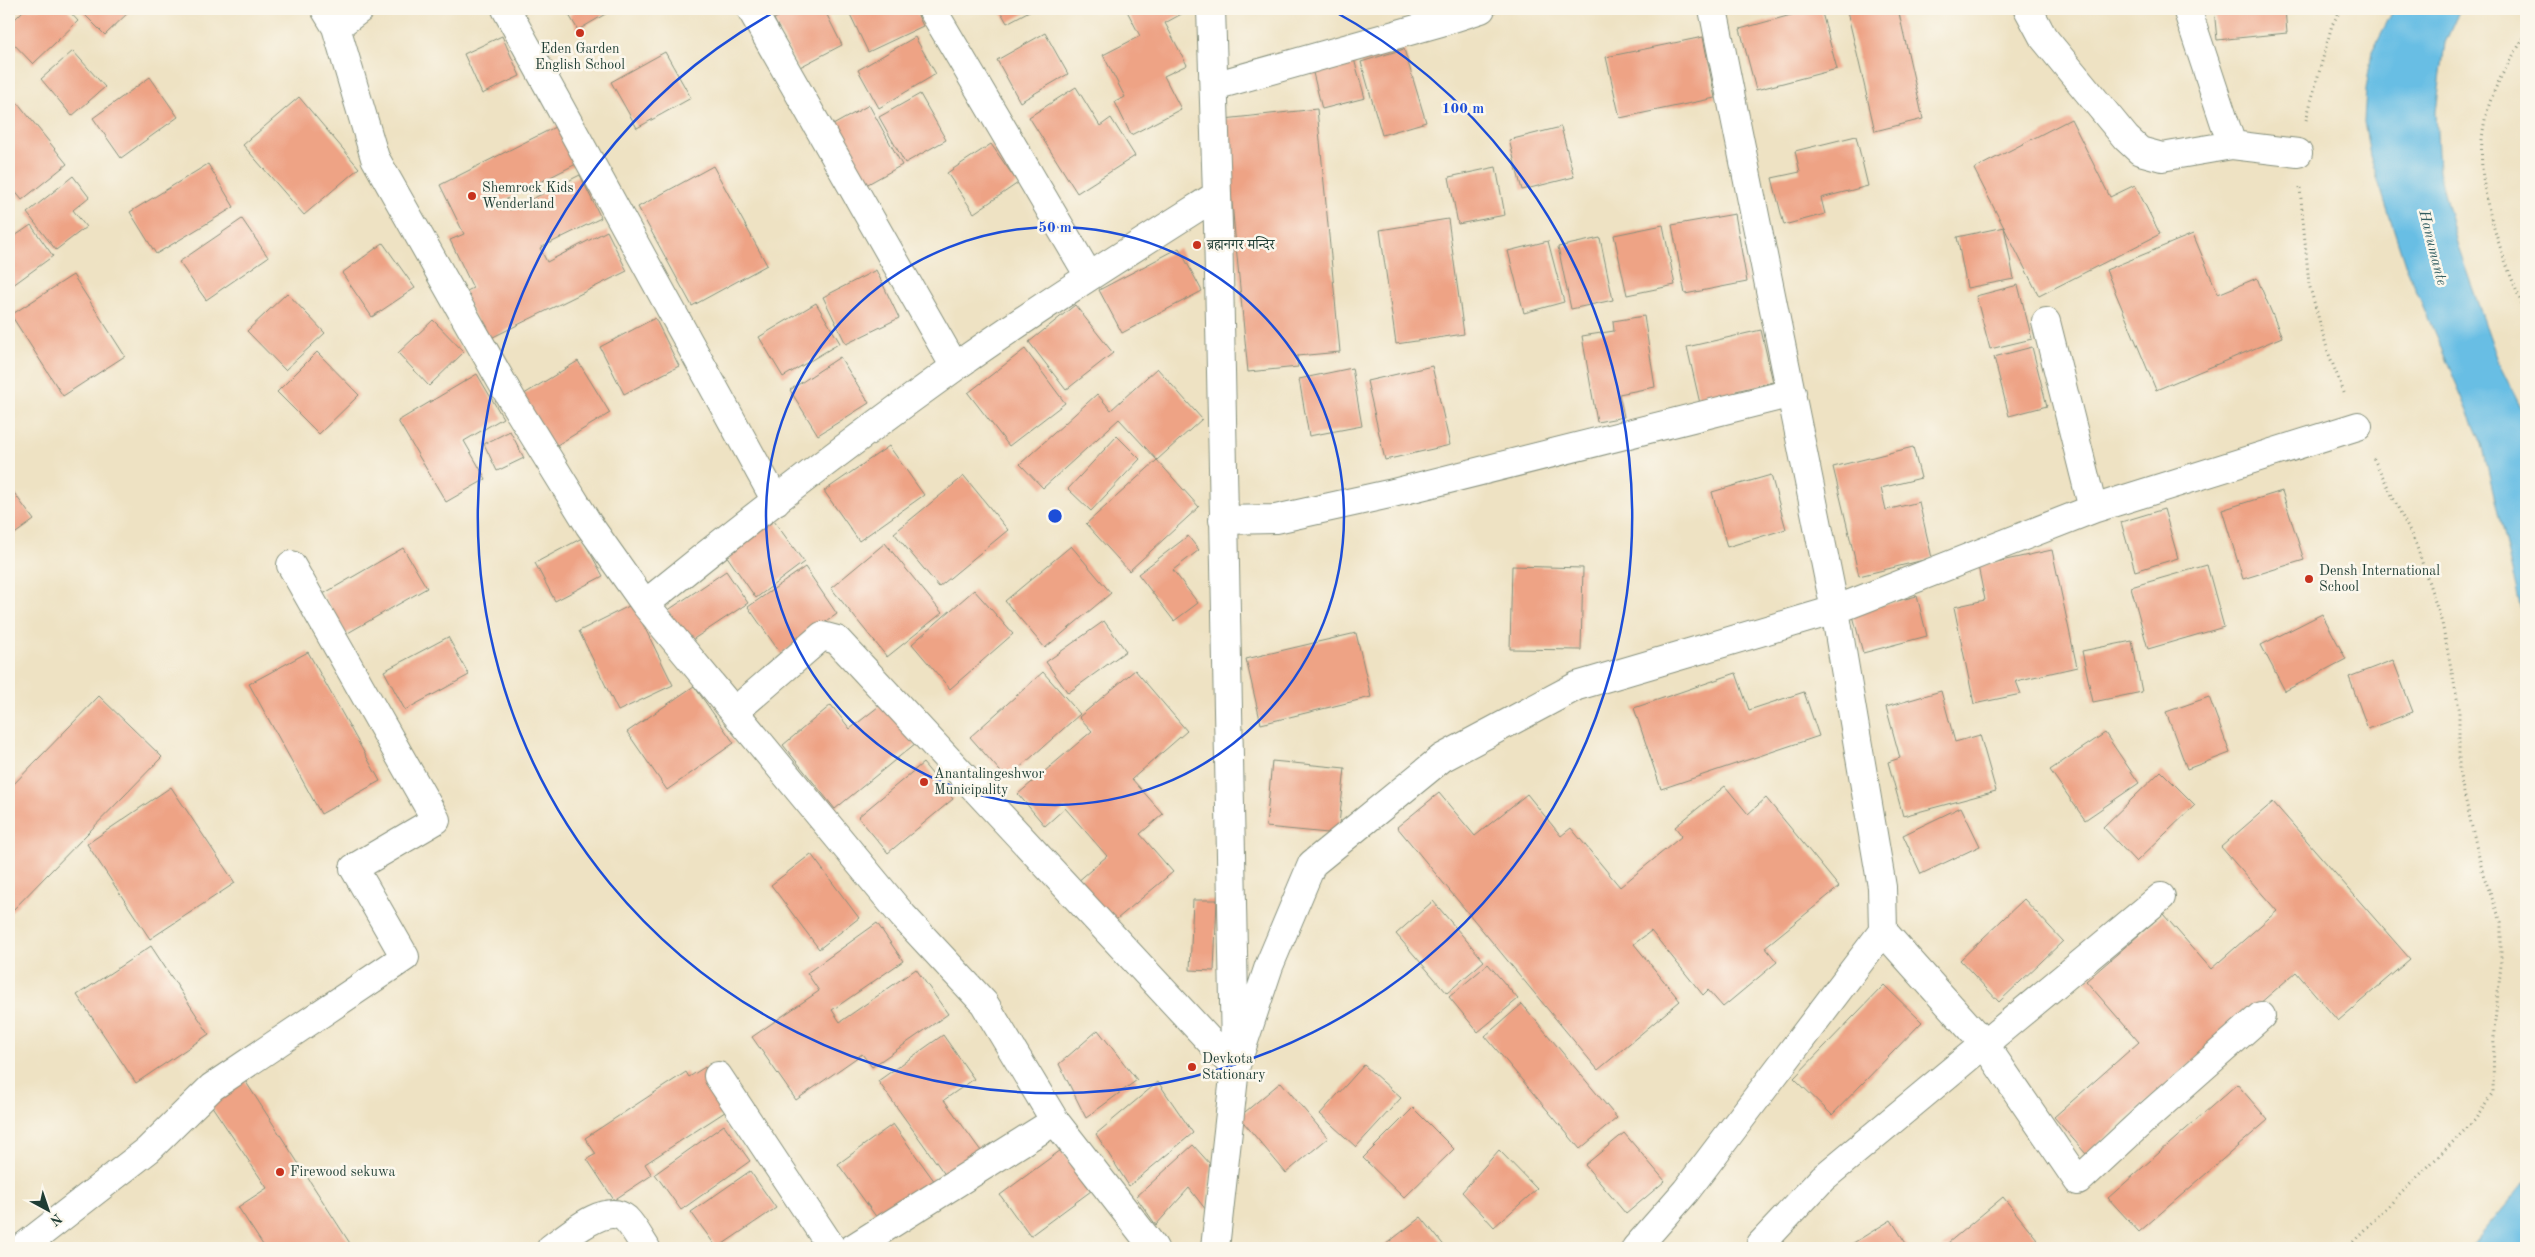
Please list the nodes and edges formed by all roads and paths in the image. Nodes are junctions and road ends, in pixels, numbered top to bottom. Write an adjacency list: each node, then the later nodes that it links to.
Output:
1 (360, 9): 12 (street)
2 (506, 9): 24 (street)
3 (751, 9): 21 (street)
4 (932, 9): 18 (street)
5 (1211, 9): 14 (street)
6 (1480, 9): 11 (street)
7 (1713, 9): 22 (street)
8 (2028, 9): 15 (street)
9 (2187, 9): 15 (street)
10 (2341, 9): 16 (path)
11 (1439, 15): 14 (street)
12 (331, 18): 28 (street)
13 (2526, 34): 19 (path)
14 (1214, 86): 17 (street)
15 (2232, 145): 16 (street)
16 (2298, 153): 23 (path)
17 (1217, 196): 18 (street); 26 (street)
18 (1089, 276): 21 (street)
19 (2526, 315)
20 (2046, 322): 25 (street)
21 (954, 367): 24 (street)
22 (1792, 394): 26 (street); 29 (street)
23 (2358, 426): 25 (street); 47 (path)
24 (776, 501): 28 (street)
25 (2093, 509): 29 (street)
26 (1223, 520): 35 (street)
27 (292, 564): 39 (street)
28 (645, 604): 30 (street)
29 (1835, 610): 32 (street); 35 (street)
30 (735, 712): 35 (street); 37 (street)
31 (2161, 897): 34 (street)
32 (1883, 932): 34 (street); 46 (street)
33 (2261, 1016): 34 (street)
34 (1985, 1045): 38 (street)
35 (1235, 1068): 45 (street)
36 (718, 1076): 42 (street)
37 (1056, 1120): 43 (street); 44 (street)
38 (1761, 1244)
39 (22, 1248)
40 (551, 1248): 41 (street)
41 (646, 1248)
42 (832, 1248)
43 (853, 1248)
44 (1154, 1248)
45 (1215, 1248)
46 (1636, 1248)
47 (2346, 1248)

